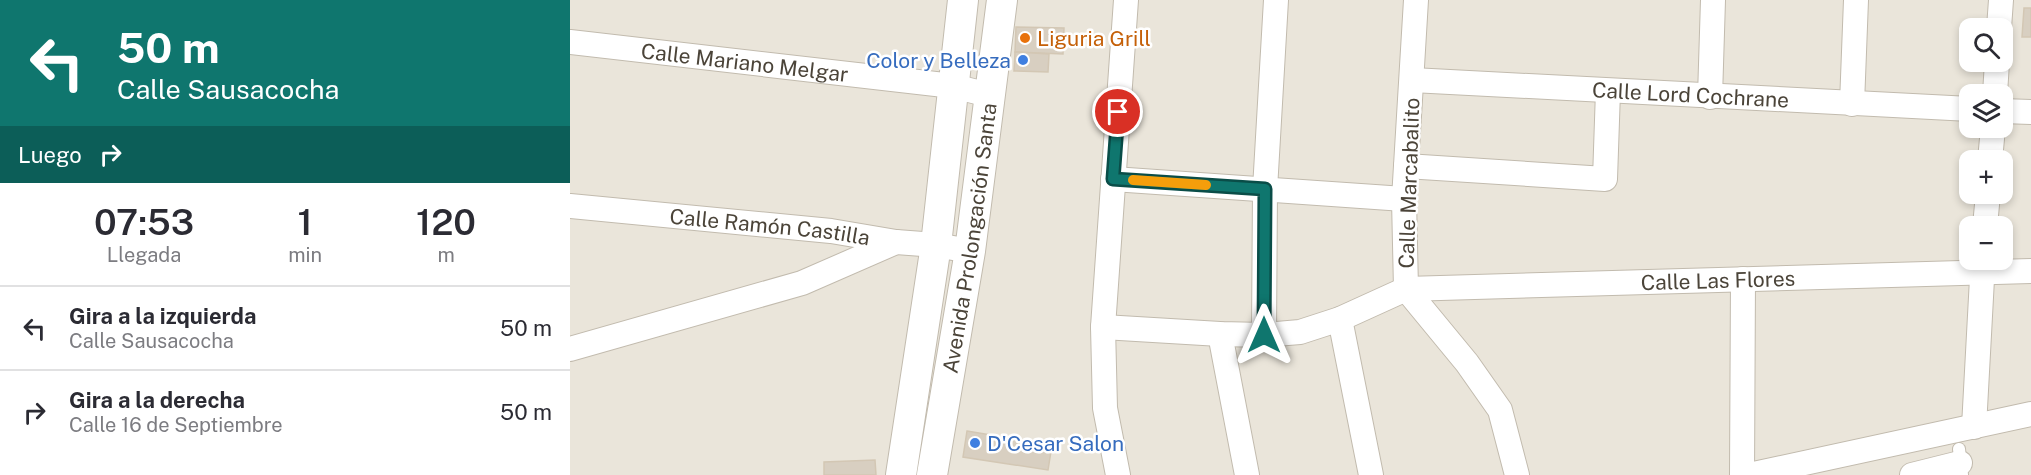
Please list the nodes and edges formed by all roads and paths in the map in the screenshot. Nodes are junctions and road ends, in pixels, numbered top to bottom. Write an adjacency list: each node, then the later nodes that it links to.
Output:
1 (963, 0): 12 (street, Avenida Prolongación Santa)
2 (1002, 0): 14 (street, Avenida Prolongación Santa)
3 (1126, 0): 21 (street)
4 (1276, 0): 22 (street)
5 (1416, 0): 11 (street, Calle Marcabalito)
6 (1713, 0): 15 (street)
7 (1856, 0): 16 (street)
8 (2001, 0): 9 (street)
9 (2000, 18)
10 (570, 42): 12 (street, Calle Mariano Melgar)
11 (1412, 80): 13 (street, Calle Lord Cochrane); 20 (street, Calle Marcabalito)
12 (953, 86): 14 (street, Calle Mariano Melgar); 26 (street, Avenida Prolongación Santa)
13 (1608, 91): 15 (street, Calle Lord Cochrane); 20 (street)
14 (989, 95): 27 (street, Avenida Prolongación Santa)
15 (1710, 97): 16 (street, Calle Lord Cochrane)
16 (1852, 104): 17 (street, Calle Lord Cochrane)
17 (1959, 109)
18 (2013, 111): 19 (street)
19 (2031, 111)
20 (1406, 166): 23 (street, Calle Marcabalito)
21 (1113, 179): 22 (street); 35 (street)
22 (1265, 189): 23 (street); 37 (street)
23 (1404, 199): 33 (street, Calle Marcabalito)
24 (570, 206): 25 (street, Calle Ramón Castilla)
25 (896, 242): 26 (street, Calle Ramón Castilla); 38 (street)
26 (936, 244): 27 (street, Calle Ramón Castilla); 42 (street, Avenida Prolongación Santa)
27 (970, 251): 43 (street, Avenida Prolongación Santa)
28 (1959, 267): 32 (street, Calle Las Flores)
29 (2013, 269): 31 (street, Calle Las Flores)
30 (1983, 270): 40 (street)
31 (2031, 271)
32 (1743, 279): 33 (street, Calle Las Flores); 48 (street)
33 (1406, 289): 34 (street); 47 (street, Calle Marcabalito)
34 (1340, 319): 37 (street); 46 (street)
35 (1103, 327): 36 (street); 44 (street)
36 (1220, 334): 37 (street); 45 (street)
37 (1264, 335)
38 (570, 349)
39 (2031, 414): 40 (street)
40 (1974, 427): 49 (street)
41 (1960, 462): 50 (street)
42 (900, 475)
43 (932, 475)
44 (1118, 475)
45 (1247, 475)
46 (1371, 475)
47 (1517, 475)
48 (1742, 475)
49 (1749, 475)
50 (1912, 475)

